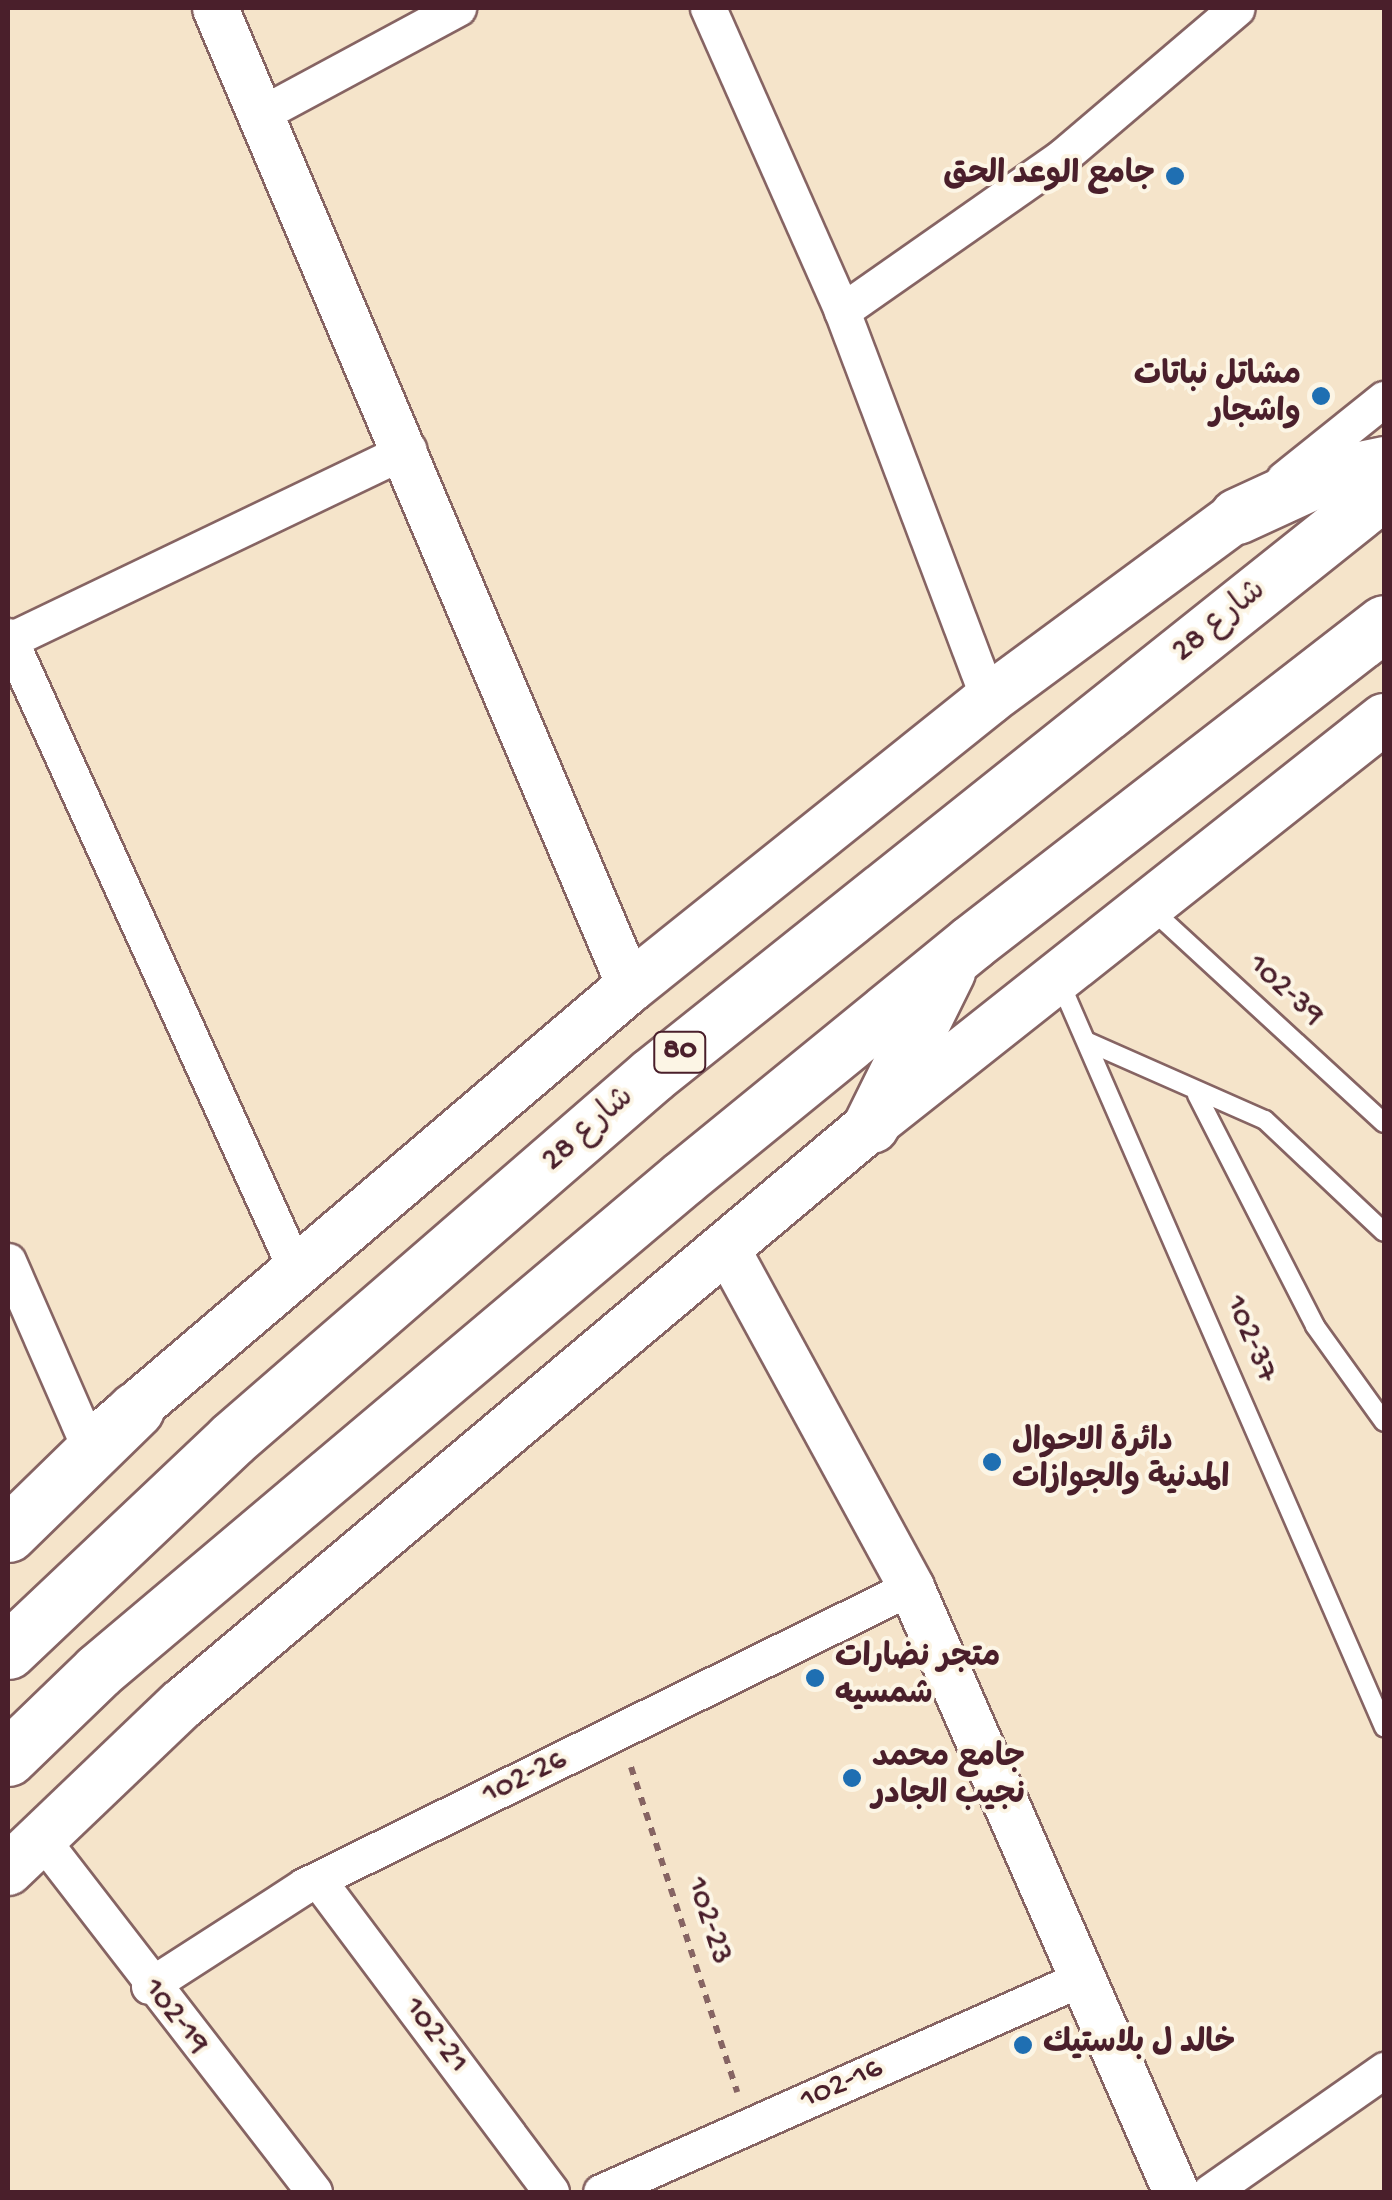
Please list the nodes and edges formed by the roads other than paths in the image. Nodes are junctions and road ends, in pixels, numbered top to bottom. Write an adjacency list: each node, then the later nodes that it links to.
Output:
1 (215, 8): 5 (street)
2 (458, 8): 5 (street)
3 (708, 8): 6 (street)
4 (1237, 8): 6 (street)
5 (261, 114): 8 (street)
6 (842, 311): 14 (street)
7 (1384, 399): 11 (street)
8 (408, 450): 13 (street); 19 (street)
9 (1384, 464): 11 (highway)
10 (1384, 491): 34 (highway, شارع 28 / 80)
11 (1238, 516): 14 (main road)
12 (1384, 623): 17 (highway)
13 (8, 639): 27 (street)
14 (988, 700): 19 (main road)
15 (1384, 720): 16 (main road)
16 (1146, 904): 18 (main road); 22 (lane, 102-39)
17 (972, 943): 23 (highway); 36 (highway)
18 (1058, 976): 20 (lane, 102-37); 23 (main road)
19 (630, 986): 27 (main road)
20 (1088, 1042): 21 (lane); 35 (lane, 102-37)
21 (1197, 1095): 24 (lane); 29 (lane)
22 (1384, 1123)
23 (871, 1125): 25 (main road)
24 (1384, 1232)
25 (728, 1251): 33 (street); 37 (main road)
26 (8, 1260): 30 (street)
27 (296, 1270): 28 (main road)
28 (136, 1410): 30 (main road); 32 (highway)
29 (1384, 1422)
30 (89, 1446): 31 (main road)
31 (8, 1504)
32 (8, 1534)
33 (911, 1587): 38 (street, 102-26); 39 (street)
34 (8, 1651)
35 (1384, 1727)
36 (8, 1758)
37 (24, 1853): 40 (street, 102-19)
38 (318, 1880): 40 (street, 102-26); 44 (street, 102-21)
39 (1082, 1978): 42 (street, 102-16); 46 (street)
40 (149, 1986): 43 (street, 102-19)
41 (1384, 2070): 47 (street)
42 (663, 2181): 45 (street, 102-16)
43 (314, 2192)
44 (551, 2192)
45 (601, 2192)
46 (1176, 2192)
47 (1210, 2192)

